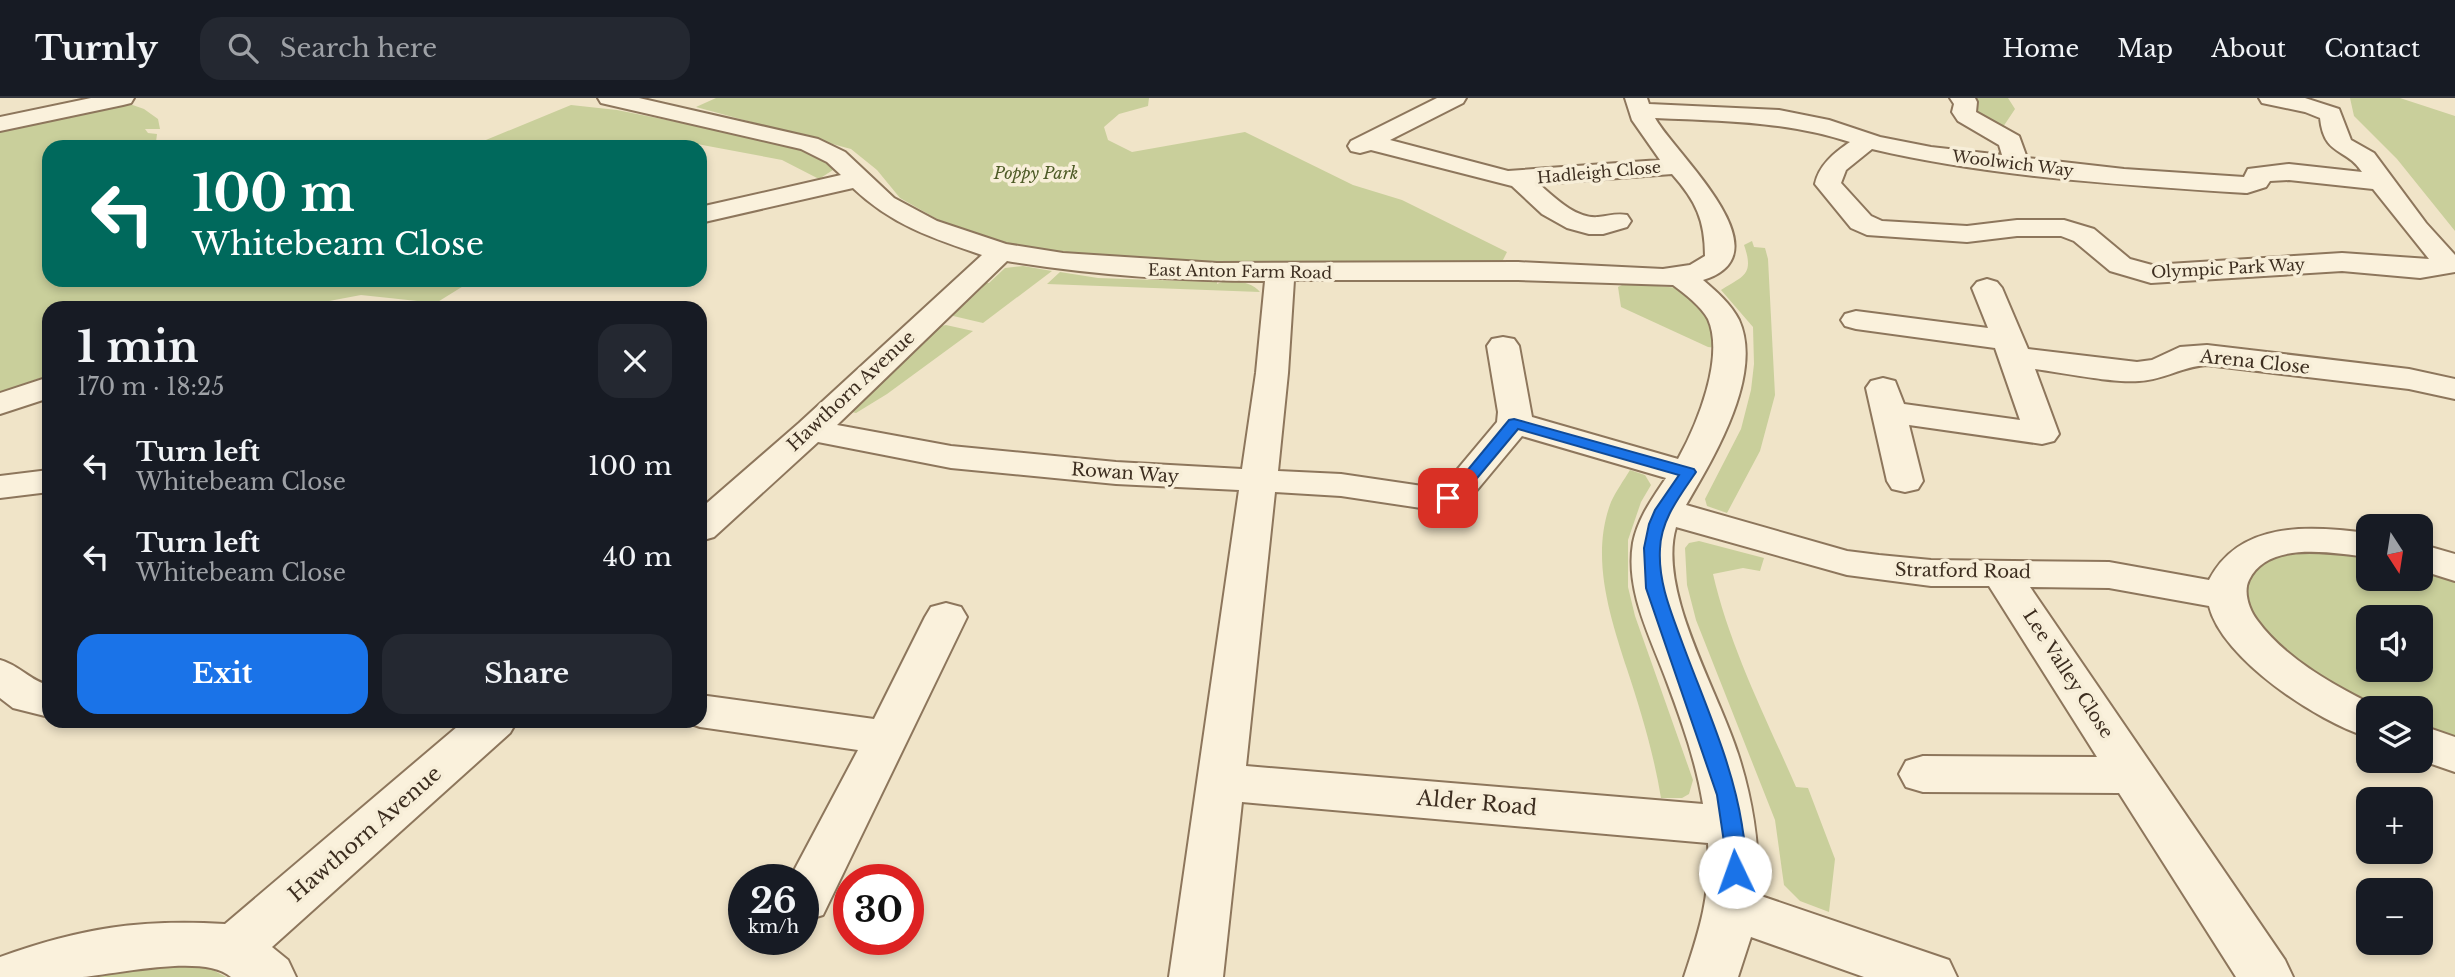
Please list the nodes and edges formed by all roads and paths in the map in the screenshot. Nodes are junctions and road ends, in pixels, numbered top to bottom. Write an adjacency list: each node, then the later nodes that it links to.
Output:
1 (609, 98): 11 (street, East Anton Farm Road)
2 (1455, 98): 12 (street, Hadleigh Close)
3 (1961, 98): 9 (street)
4 (2270, 98): 13 (street)
5 (108, 99): 7 (street)
6 (1638, 104): 8 (street, Woolwich Way); 10 (street, East Anton Farm Road)
7 (0, 124)
8 (1868, 141): 9 (street, Woolwich Way); 13 (street, Olympic Park Way)
9 (2016, 162): 13 (street, Woolwich Way)
10 (1679, 166): 12 (street, Hadleigh Close); 18 (street, East Anton Farm Road)
11 (859, 179): 14 (street); 16 (street, East Anton Farm Road)
12 (1519, 179): 15 (street, Hadleigh Close)
13 (2381, 182)
14 (707, 207)
15 (1617, 221)
16 (1001, 252): 17 (street, East Anton Farm Road); 27 (street, Hawthorn Avenue)
17 (1280, 273): 18 (street, East Anton Farm Road); 31 (street)
18 (1681, 277): 28 (street)
19 (1987, 288): 22 (street)
20 (1856, 320): 22 (street, Arena Close)
21 (1503, 346): 26 (street)
22 (2011, 348): 24 (street, Arena Close); 29 (street)
23 (42, 389): 25 (street)
24 (2455, 389)
25 (0, 404)
26 (1514, 423): 28 (street); 31 (street, Rowan Way)
27 (811, 430): 31 (street, Rowan Way); 34 (street, Hawthorn Avenue)
28 (1688, 472): 33 (street)
29 (1905, 481)
30 (42, 482): 32 (street)
31 (1258, 482): 51 (street)
32 (2, 488)
33 (1663, 510): 38 (street, Stratford Road); 52 (street)
34 (707, 523)
35 (2356, 544): 39 (street)
36 (2433, 560): 37 (street)
37 (2455, 568)
38 (2000, 573): 39 (street, Stratford Road); 50 (street, Lee Valley Close)
39 (2227, 596): 44 (street)
40 (946, 617): 46 (street)
41 (0, 675): 42 (street)
42 (42, 700)
43 (707, 712): 46 (street)
44 (2356, 715)
45 (487, 728): 55 (street, Hawthorn Avenue)
46 (887, 738): 53 (street)
47 (2433, 747): 48 (street)
48 (2455, 755)
49 (1923, 774): 50 (street)
50 (2135, 775): 60 (street, Lee Valley Close)
51 (1222, 782): 52 (street, Alder Road); 57 (street)
52 (1732, 826): 54 (street)
53 (819, 872)
54 (1732, 908): 58 (street); 59 (street)
55 (253, 962): 56 (street)
56 (11, 977)
57 (1196, 977)
58 (1711, 977)
59 (1930, 977)
60 (2266, 977)

